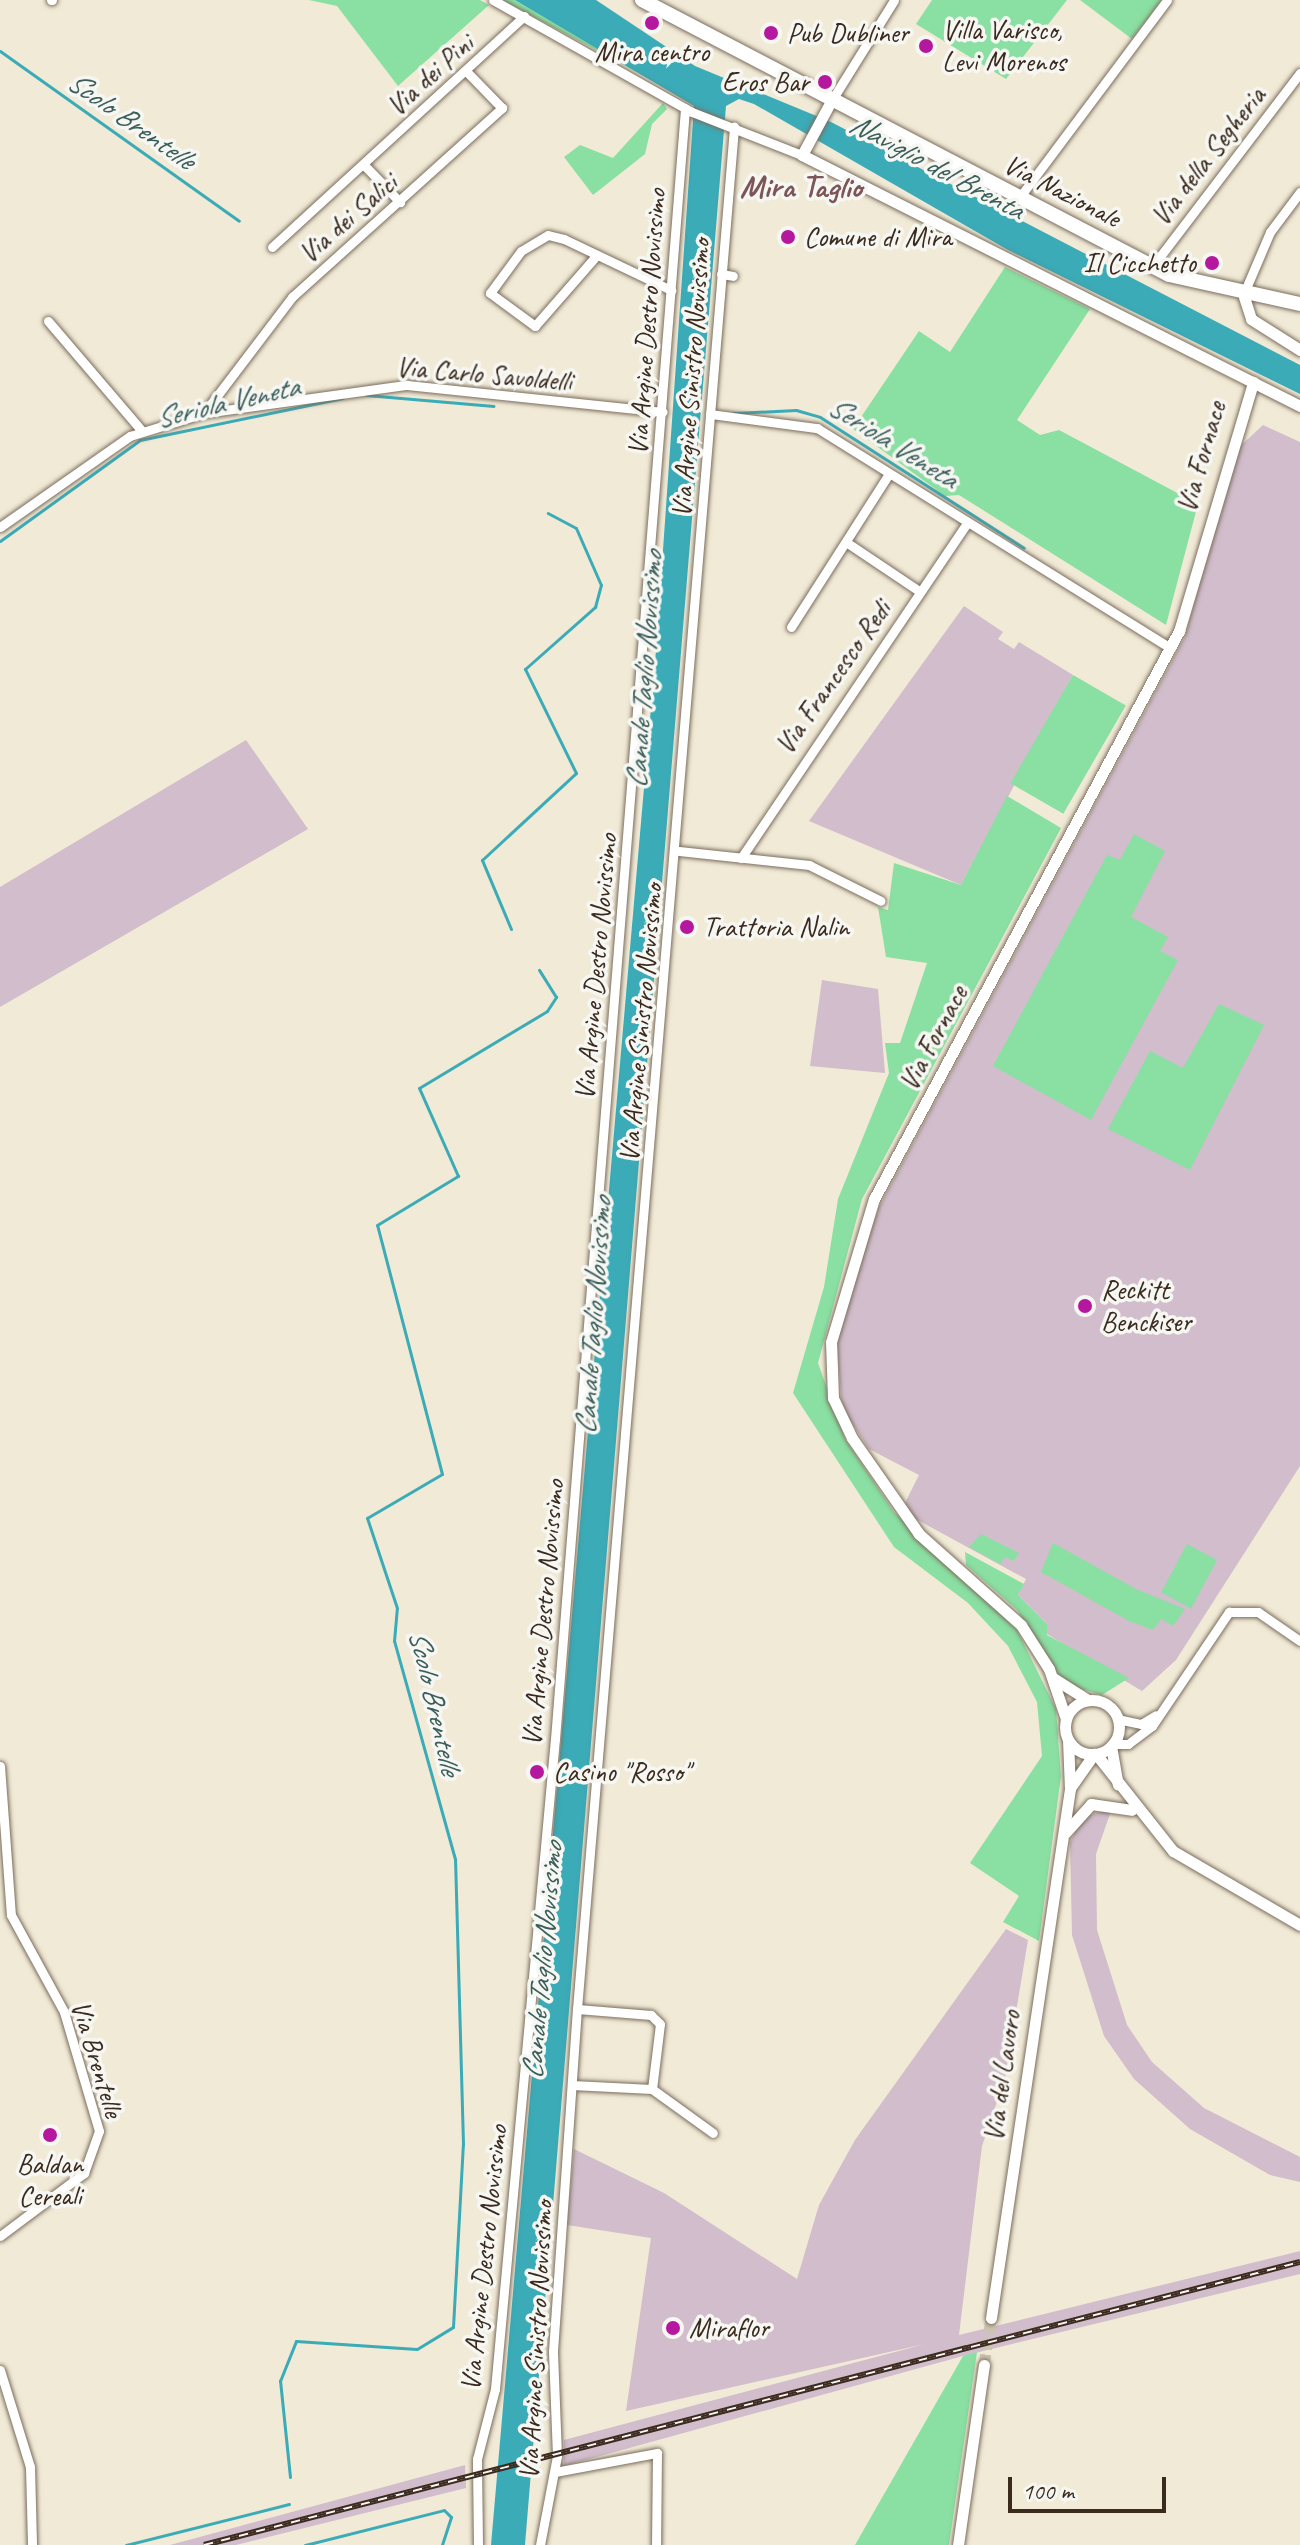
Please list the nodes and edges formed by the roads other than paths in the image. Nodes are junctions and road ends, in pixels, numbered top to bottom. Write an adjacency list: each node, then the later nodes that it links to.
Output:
1 (493, 0): 5 (street)
2 (642, 0): 8 (main road, Via Nazionale)
3 (894, 0): 8 (street)
4 (1167, 0): 14 (street)
5 (524, 16): 6 (street, Via dei Pini); 9 (street)
6 (467, 72): 12 (street, Via dei Pini); 15 (street, Via dei Salici)
7 (1300, 73): 18 (street, Via della Segheria)
8 (830, 103): 11 (street); 14 (main road, Via Nazionale)
9 (689, 110): 10 (street); 21 (street, Via Argine Destro Novissimo)
10 (729, 125): 11 (street); 19 (street, Via Argine Sinistro Novissimo)
11 (802, 155): 26 (street)
12 (364, 165): 15 (street); 16 (street, Via dei Pini)
13 (1300, 192): 22 (street)
14 (1019, 198): 18 (main road, Via Nazionale)
15 (400, 202): 29 (street, Via dei Salici)
16 (272, 247)
17 (596, 256): 17 (street); 21 (street)
18 (1152, 267): 22 (main road, Via Nazionale)
19 (721, 274): 20 (street); 30 (street, Via Argine Sinistro Novissimo)
20 (733, 276)
21 (671, 290): 28 (street, Via Argine Destro Novissimo)
22 (1244, 297): 23 (main road, Via Nazionale); 25 (street)
23 (1300, 304)
24 (48, 321): 31 (street)
25 (1300, 350)
26 (1253, 382): 27 (street); 38 (street, Via Fornace)
27 (1300, 406)
28 (663, 412): 29 (street, Via Carlo Savoldelli); 67 (street, Via Argine Destro Novissimo)
29 (204, 413): 31 (street, Via Carlo Savoldelli)
30 (710, 414): 32 (street); 39 (street, Via Argine Sinistro Novissimo)
31 (142, 431): 34 (street, Via Carlo Savoldelli)
32 (889, 474): 33 (street); 35 (street)
33 (966, 524): 36 (street, Via Francesco Redi); 38 (street)
34 (0, 527)
35 (846, 542): 36 (street); 37 (street)
36 (919, 591): 40 (street, Via Francesco Redi)
37 (791, 627)
38 (1171, 648): 43 (street, Via Fornace)
39 (679, 851): 40 (street); 57 (street, Via Argine Sinistro Novissimo)
40 (741, 858): 41 (street)
41 (881, 901)
42 (1300, 1641): 45 (street)
43 (1052, 1677): 44 (street, Via Fornace); 46 (street, Via Fornace)
44 (1091, 1700): 46 (street); 47 (street)
45 (1159, 1713): 47 (street); 49 (street)
46 (1066, 1719): 48 (street)
47 (1117, 1719): 49 (street)
48 (1068, 1740): 50 (street); 52 (street, Via del Lavoro)
49 (1112, 1745): 50 (street); 53 (street)
50 (1095, 1754): 52 (street, Via del Lavoro); 53 (street)
51 (0, 1766): 61 (street, Via Brentelle)
52 (1070, 1789): 55 (street, Via del Lavoro)
53 (1121, 1792): 54 (street)
54 (1135, 1812): 55 (street); 56 (street)
55 (1061, 1840): 62 (street, Via del Lavoro)
56 (1300, 1925)
57 (577, 2009): 58 (street, Via Argine Sinistro Novissimo); 59 (street)
58 (572, 2085): 59 (street); 65 (street, Via Argine Sinistro Novissimo)
59 (652, 2089): 60 (street)
60 (713, 2133)
61 (0, 2236)
62 (991, 2318)
63 (984, 2365): 70 (street)
64 (0, 2370): 66 (street)
65 (555, 2472): 68 (street, Via Argine Sinistro Novissimo); 69 (street)
66 (32, 2545)
67 (478, 2545)
68 (540, 2545)
69 (656, 2545)
70 (958, 2545)

